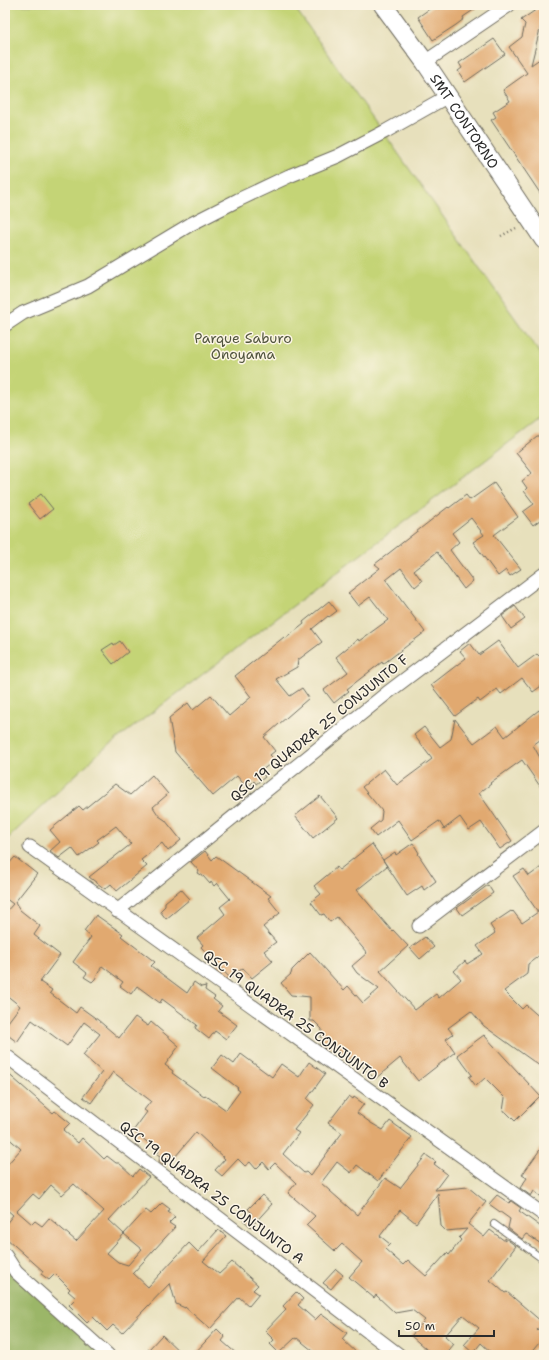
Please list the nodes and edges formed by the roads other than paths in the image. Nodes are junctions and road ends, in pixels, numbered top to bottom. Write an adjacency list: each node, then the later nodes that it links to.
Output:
1 (382, 5): 3 (street, SMT CONTORNO)
2 (509, 5): 3 (street)
3 (426, 62): 4 (street, SMT CONTORNO)
4 (448, 96): 5 (street, SMT CONTORNO); 6 (street)
5 (544, 240)
6 (5, 325)
7 (544, 574): 10 (street, QSC 19 QUADRA 25 CONJUNTO F)
8 (544, 831): 11 (street)
9 (30, 847): 10 (street, QSC 19 QUADRA 25 CONJUNTO B)
10 (117, 911): 13 (street, QSC 19 QUADRA 25 CONJUNTO B)
11 (419, 926)
12 (5, 1055): 18 (street, QSC 19 QUADRA 25 CONJUNTO A)
13 (544, 1215)
14 (494, 1224): 16 (lane)
15 (5, 1255): 17 (street)
16 (544, 1260)
17 (108, 1355)
18 (399, 1355)

